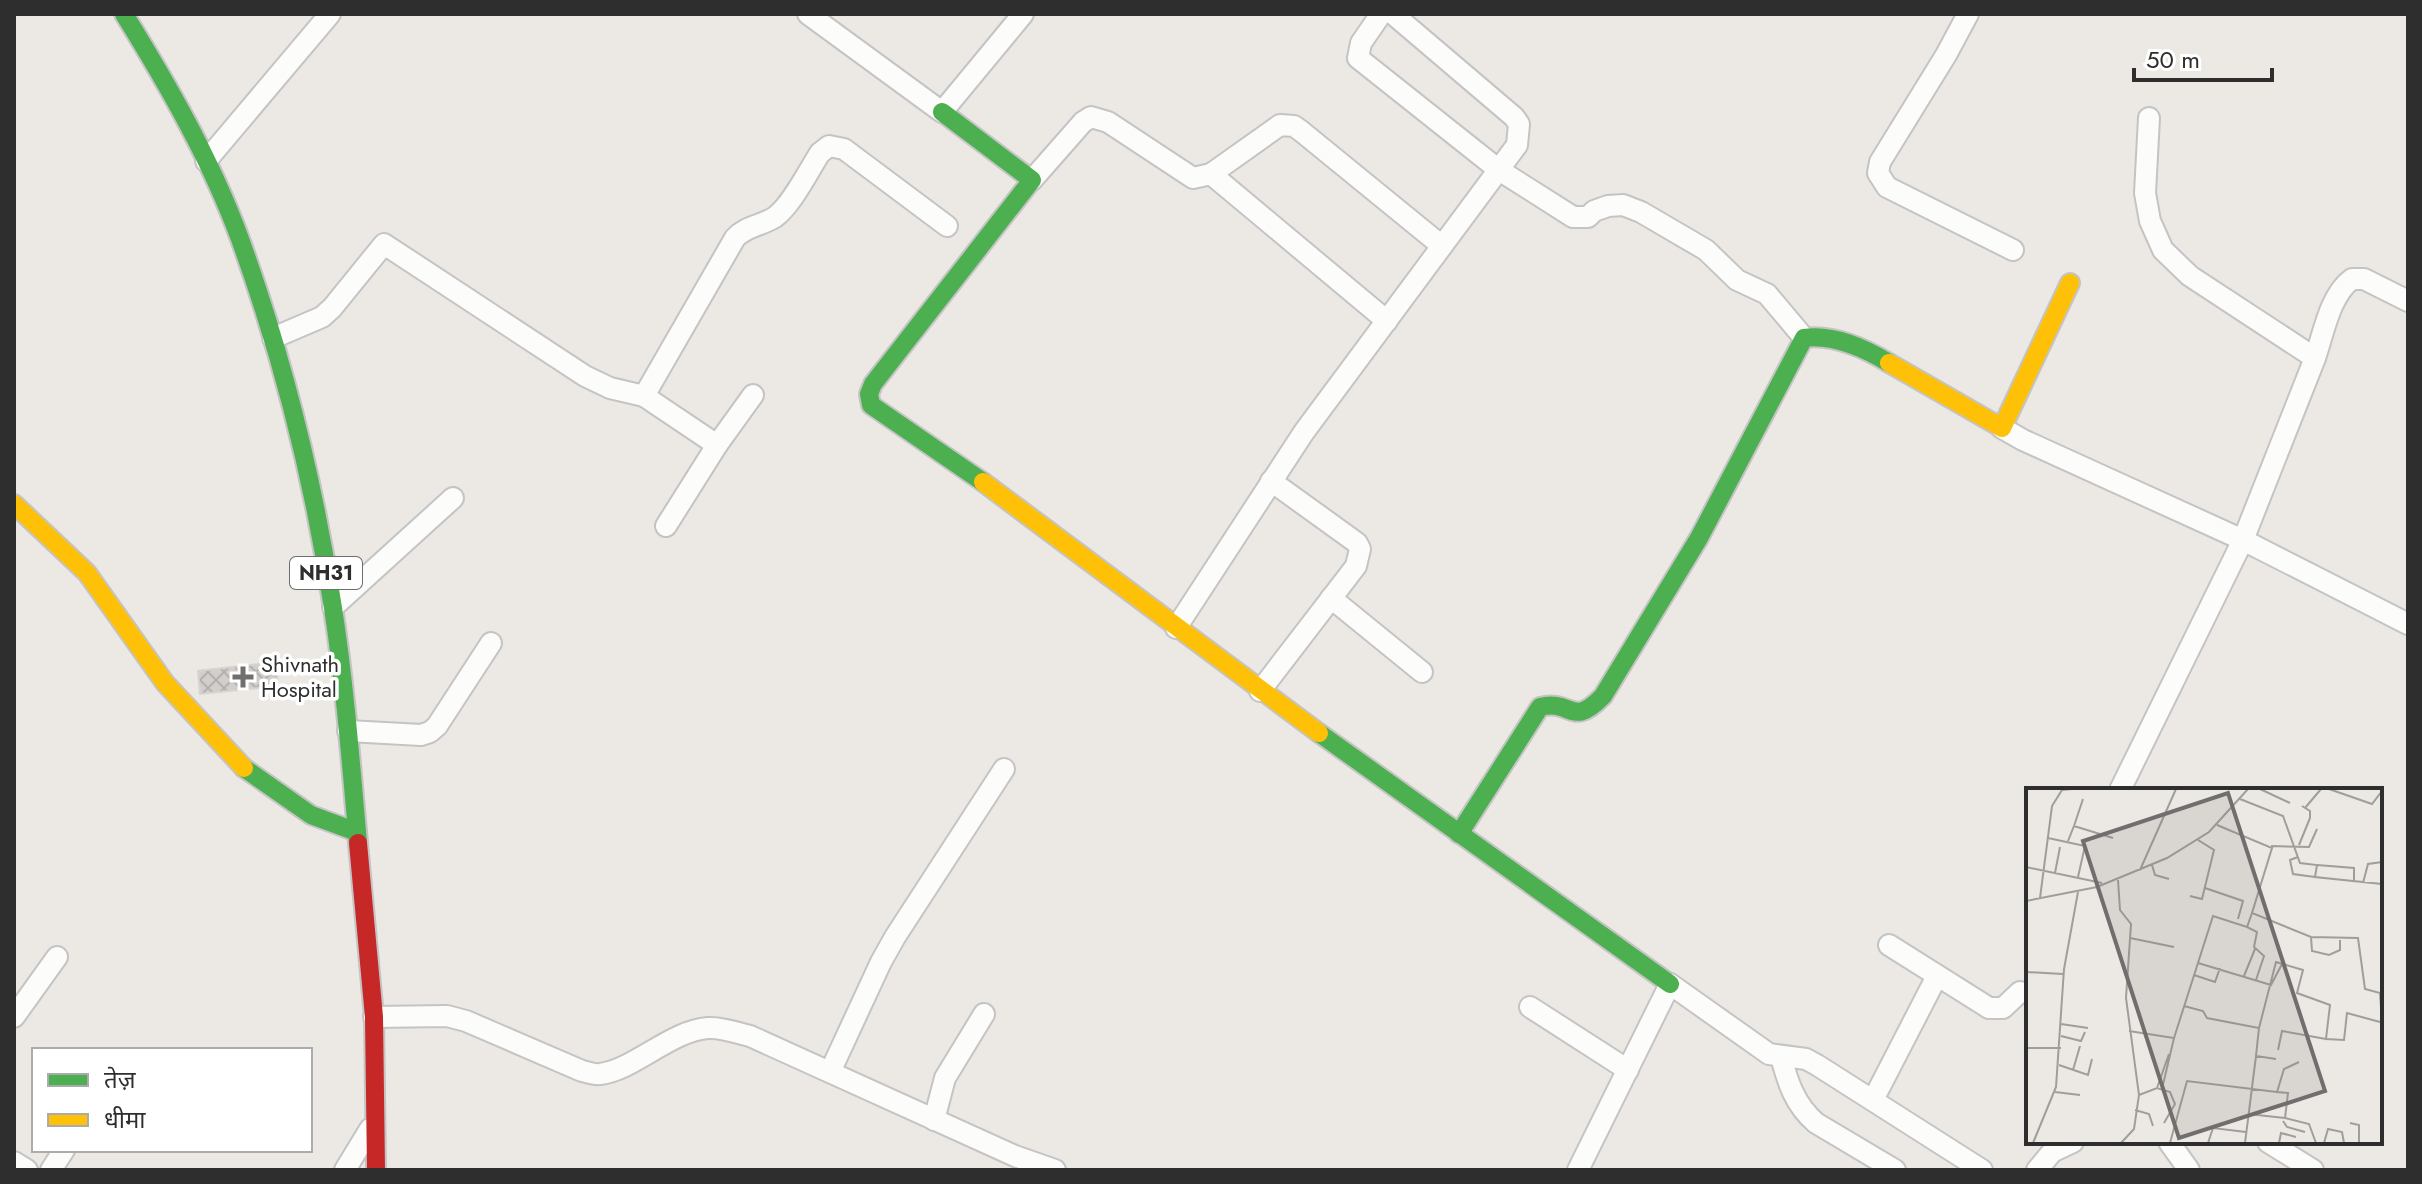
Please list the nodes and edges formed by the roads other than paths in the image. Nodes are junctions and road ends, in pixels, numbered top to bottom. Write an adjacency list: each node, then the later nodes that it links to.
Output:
1 (124, 14): 10 (main road, NH31)
2 (330, 14): 10 (street)
3 (808, 14): 8 (street)
4 (1023, 14): 8 (street)
5 (1381, 14): 11 (street)
6 (1393, 14): 11 (street)
7 (1968, 14): 16 (street)
8 (942, 112): 13 (main road)
9 (2149, 118): 22 (street)
10 (206, 161): 20 (main road, NH31)
11 (1499, 170): 15 (street); 21 (street)
12 (1211, 174): 13 (street); 15 (street); 19 (street)
13 (1032, 180): 35 (main road)
14 (947, 226): 24 (street)
15 (1442, 246): 19 (street)
16 (2013, 250)
17 (2070, 283): 25 (main road)
18 (2408, 301): 22 (street)
19 (1387, 321): 27 (street)
20 (273, 338): 24 (street); 33 (main road, NH31)
21 (1804, 338): 25 (main road); 43 (main road)
22 (2315, 358): 31 (street)
23 (753, 395): 26 (street)
24 (644, 396): 26 (street)
25 (2002, 428): 31 (street)
26 (717, 445): 30 (street)
27 (1271, 481): 32 (street); 35 (street)
28 (453, 498): 33 (street)
29 (14, 504): 42 (main road)
30 (666, 526)
31 (2243, 540): 34 (street); 41 (street)
32 (1331, 598): 37 (street); 38 (street)
33 (333, 607): 39 (main road, NH31)
34 (2408, 624)
35 (1176, 628): 38 (main road)
36 (491, 643): 39 (street)
37 (1422, 672)
38 (1260, 691): 43 (main road)
39 (348, 731): 42 (main road, NH31)
40 (1004, 769): 55 (street)
41 (2121, 788)
42 (357, 832): 52 (main road, NH31)
43 (1459, 834): 47 (main road)
44 (1889, 945): 46 (street)
45 (57, 957): 49 (street)
46 (1937, 976): 48 (street); 56 (street)
47 (1670, 984): 53 (street); 54 (street)
48 (2025, 988)
49 (18, 1003)
50 (1530, 1007): 54 (street)
51 (984, 1014): 58 (street)
52 (374, 1017): 55 (street); 57 (main road, NH31)
53 (1781, 1057): 56 (street); 70 (street)
54 (1628, 1070): 69 (street)
55 (830, 1072): 58 (street)
56 (1873, 1100): 71 (street)
57 (376, 1119): 66 (street); 67 (main road, NH31)
58 (934, 1120): 68 (street)
59 (2069, 1144): 72 (street)
60 (2170, 1144): 73 (street)
61 (2271, 1144): 74 (street)
62 (63, 1152): 65 (street)
63 (14, 1162): 64 (street)
64 (27, 1170)
65 (51, 1170)
66 (345, 1170)
67 (376, 1170)
68 (1055, 1170)
69 (1578, 1170)
70 (1895, 1170)
71 (1982, 1170)
72 (2037, 1170)
73 (2189, 1170)
74 (2313, 1170)

